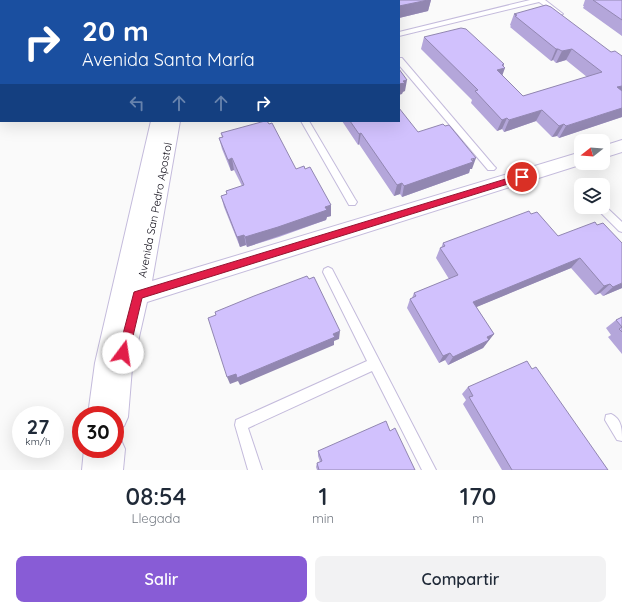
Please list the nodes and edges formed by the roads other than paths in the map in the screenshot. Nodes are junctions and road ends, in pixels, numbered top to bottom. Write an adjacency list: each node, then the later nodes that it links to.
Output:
1 (540, 0): 2 (lane); 3 (lane)
2 (566, 19)
3 (400, 34)
4 (400, 61): 11 (lane)
5 (159, 122): 16 (street, Avenida San Pedro Apostol)
6 (172, 122): 16 (street, Avenida San Pedro Apostol)
7 (306, 122): 12 (lane)
8 (622, 146): 9 (street)
9 (610, 150)
10 (574, 160): 16 (street)
11 (491, 168)
12 (352, 202)
13 (608, 214): 14 (lane)
14 (622, 228)
15 (328, 272): 17 (lane)
16 (129, 296): 18 (street, Avenida San Pedro Apostol); 19 (street, Avenida San Pedro Apostol)
17 (375, 364): 26 (lane); 27 (lane)
18 (102, 406)
19 (116, 406)
20 (611, 420): 21 (lane)
21 (622, 435)
22 (96, 458): 24 (street)
23 (111, 458): 25 (street)
24 (95, 470)
25 (110, 470)
26 (255, 470)
27 (429, 470)

